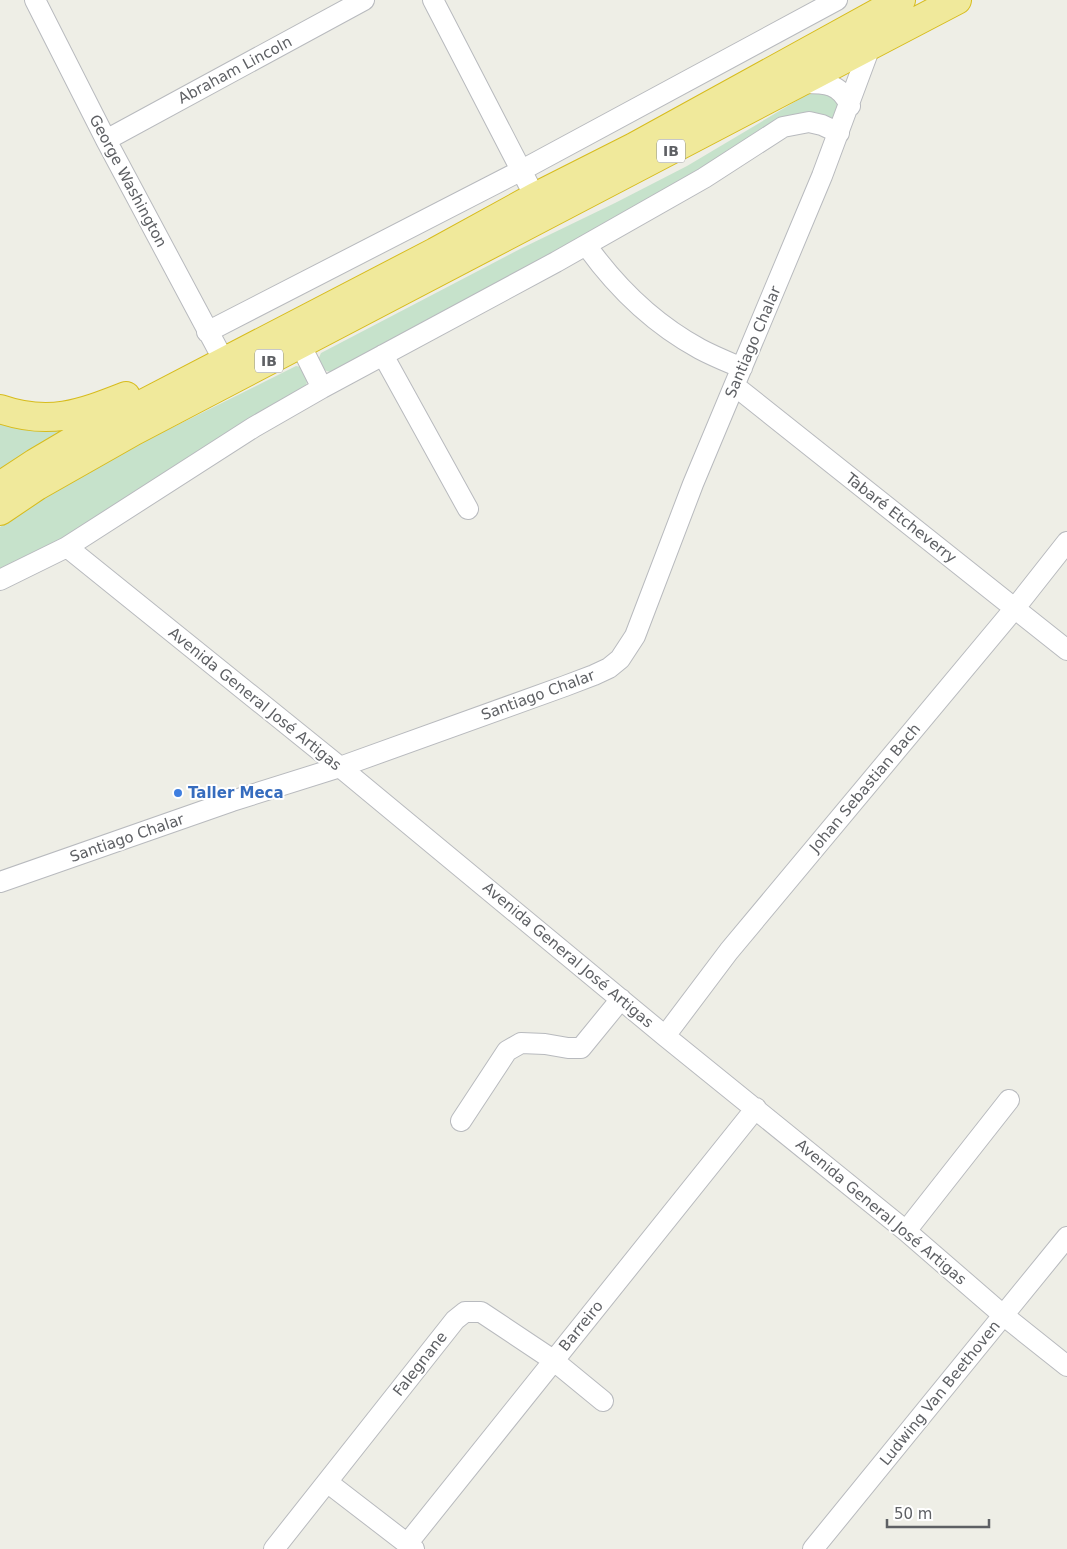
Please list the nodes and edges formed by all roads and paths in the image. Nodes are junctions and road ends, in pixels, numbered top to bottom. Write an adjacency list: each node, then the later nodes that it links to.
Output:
1 (36, 0): 11 (street, George Washington)
2 (364, 0): 11 (street, Abraham Lincoln)
3 (433, 0): 12 (street)
4 (837, 0): 12 (street)
5 (957, 0): 7 (highway, IB)
6 (891, 5): 7 (street, Santiago Chalar); 13 (highway, IB)
7 (872, 45): 8 (highway, IB); 9 (street, Santiago Chalar)
8 (801, 83): 9 (street); 16 (highway, IB)
9 (850, 106): 10 (street, Santiago Chalar)
10 (839, 133): 14 (street); 19 (street, Santiago Chalar)
11 (106, 140): 15 (street, George Washington)
12 (522, 170): 13 (street); 15 (street)
13 (536, 197): 18 (highway, IB)
14 (586, 245): 17 (street); 19 (street, Tabaré Etcheverry)
15 (207, 332): 18 (street, George Washington)
16 (300, 344): 20 (street); 24 (highway, IB)
17 (383, 355): 20 (street); 23 (street)
18 (220, 364): 21 (highway); 22 (highway, IB)
19 (738, 377): 28 (street, Tabaré Etcheverry); 30 (street, Santiago Chalar)
20 (322, 388): 26 (street)
21 (0, 409)
22 (0, 486)
23 (468, 509)
24 (0, 511)
25 (1067, 542): 28 (street, Johan Sebastian Bach)
26 (67, 547): 27 (street); 30 (street, Avenida General José Artigas)
27 (0, 580)
28 (1015, 608): 29 (street, Tabaré Etcheverry); 33 (street, Johan Sebastian Bach)
29 (1067, 650)
30 (340, 767): 31 (street, Santiago Chalar); 32 (street, Avenida General José Artigas)
31 (0, 882)
32 (621, 999): 33 (street, Avenida General José Artigas); 36 (street)
33 (665, 1036): 35 (street, Avenida General José Artigas)
34 (1009, 1100): 37 (street)
35 (756, 1108): 37 (street, Avenida General José Artigas); 40 (street, Barreiro)
36 (461, 1121)
37 (906, 1231): 39 (street, Avenida General José Artigas)
38 (1067, 1237): 39 (street, Ludwing Van Beethoven)
39 (1003, 1314): 41 (street, Avenida General José Artigas); 46 (street, Ludwing Van Beethoven)
40 (553, 1360): 42 (street, Falegnane); 43 (street, Falegnane); 44 (street, Barreiro)
41 (1067, 1366)
42 (603, 1401)
43 (327, 1482): 44 (street); 45 (street, Falegnane)
44 (410, 1546)
45 (274, 1549)
46 (812, 1549)

